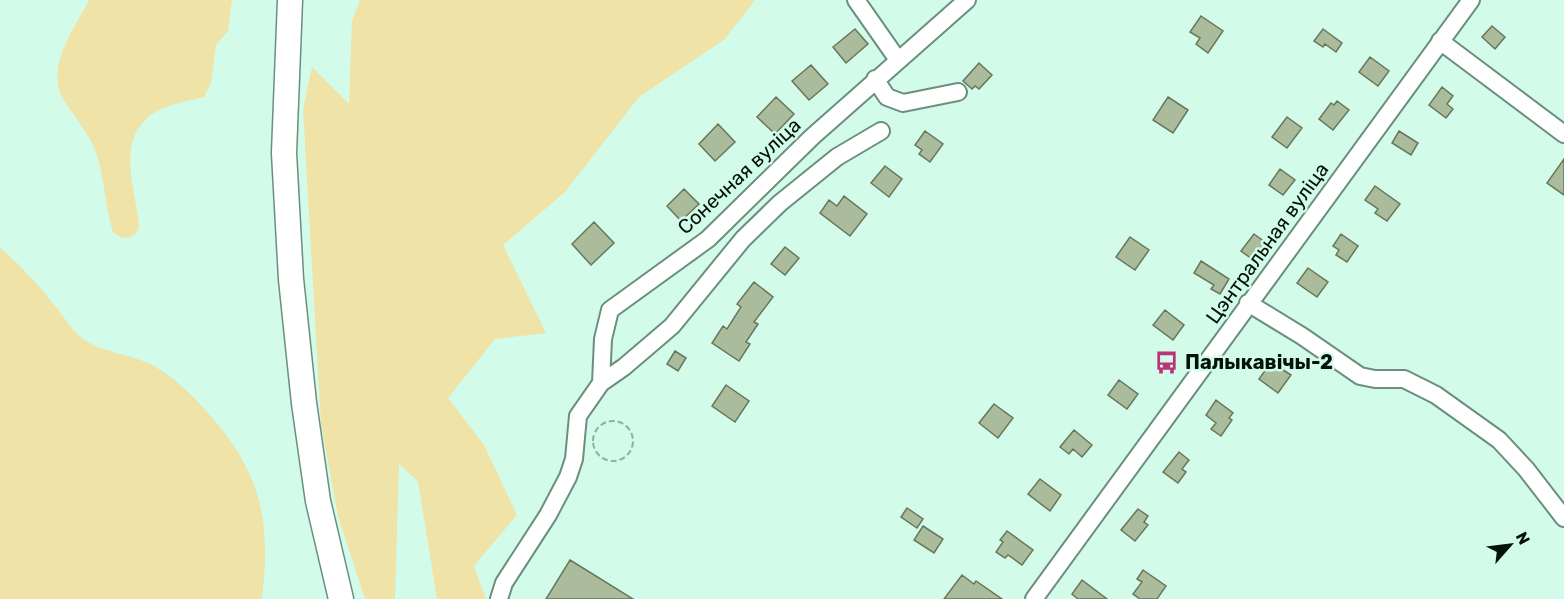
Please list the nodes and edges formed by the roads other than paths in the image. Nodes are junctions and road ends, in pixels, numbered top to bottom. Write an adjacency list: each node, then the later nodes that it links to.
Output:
1 (290, 0): 15 (highway)
2 (856, 0): 6 (street)
3 (968, 0): 6 (street, Сонечная вуліца)
4 (1471, 0): 5 (street, Цэнтральная вуліца)
5 (1440, 41): 10 (street); 11 (street, Цэнтральная вуліца)
6 (898, 60): 7 (street, Сонечная вуліца)
7 (875, 80): 8 (street); 12 (street, Сонечная вуліца)
8 (958, 92)
9 (881, 131): 12 (street)
10 (1564, 134)
11 (1248, 303): 13 (street); 16 (street, Цэнтральная вуліца)
12 (601, 383): 14 (street)
13 (1564, 518)
14 (499, 598)
15 (341, 599)
16 (1034, 599)

